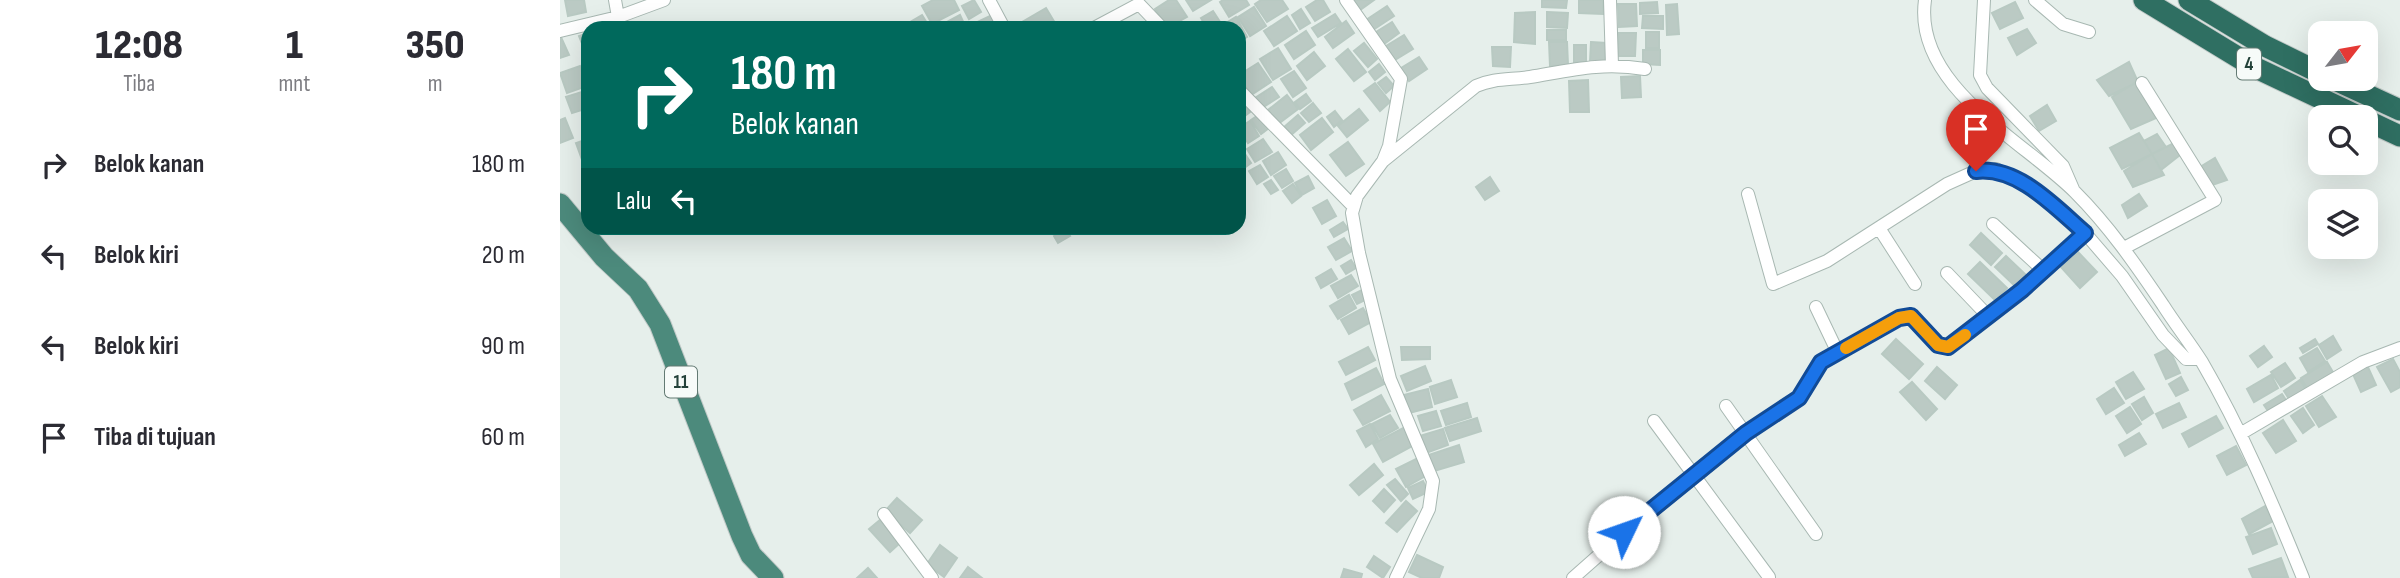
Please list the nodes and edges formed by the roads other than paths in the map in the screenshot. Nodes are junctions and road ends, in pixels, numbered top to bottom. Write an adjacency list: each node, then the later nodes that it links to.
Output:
1 (615, 0): 11 (street)
2 (664, 0): 11 (street)
3 (989, 0): 13 (street)
4 (1346, 0): 29 (street)
5 (1610, 0): 19 (street)
6 (1925, 0): 30 (street)
7 (1983, 0): 30 (street)
8 (2035, 0): 18 (street)
9 (2144, 0): 25 (highway, 4)
10 (2189, 0): 20 (highway, 4)
11 (618, 18): 12 (street)
12 (606, 21)
13 (1000, 21)
14 (1107, 21): 15 (street)
15 (1155, 21)
16 (581, 27): 17 (street)
17 (560, 32)
18 (2089, 32)
19 (1612, 65): 21 (street); 29 (street)
20 (2308, 67)
21 (1645, 69)
22 (2142, 83): 39 (street)
23 (2359, 91): 26 (highway)
24 (1246, 97): 33 (street)
25 (2335, 105)
26 (2400, 110)
27 (2378, 126): 28 (highway)
28 (2400, 136)
29 (1383, 161): 33 (street)
30 (2074, 191): 39 (street)
31 (1748, 194): 35 (street)
32 (560, 204): 36 (highway, 11)
33 (1353, 206): 58 (street)
34 (1993, 224): 40 (street)
35 (1879, 228): 37 (street); 42 (street)
36 (581, 229)
37 (2085, 233): 40 (street); 47 (street)
38 (586, 235): 56 (highway, 11)
39 (2124, 248): 47 (street)
40 (2044, 271): 44 (street)
41 (1947, 273): 44 (street)
42 (1914, 284)
43 (1816, 307): 46 (street)
44 (1988, 316): 46 (street)
45 (2400, 348): 51 (street)
46 (1838, 353): 50 (street)
47 (2200, 359): 51 (street)
48 (1726, 405): 50 (street)
49 (1654, 421): 52 (street)
50 (1746, 433): 52 (street); 54 (street)
51 (2240, 434): 60 (street)
52 (1695, 477): 55 (street); 59 (street)
53 (884, 514): 57 (street)
54 (1816, 534)
55 (1769, 577)
56 (773, 578)
57 (932, 578)
58 (1396, 578)
59 (1573, 578)
60 (2303, 578)

